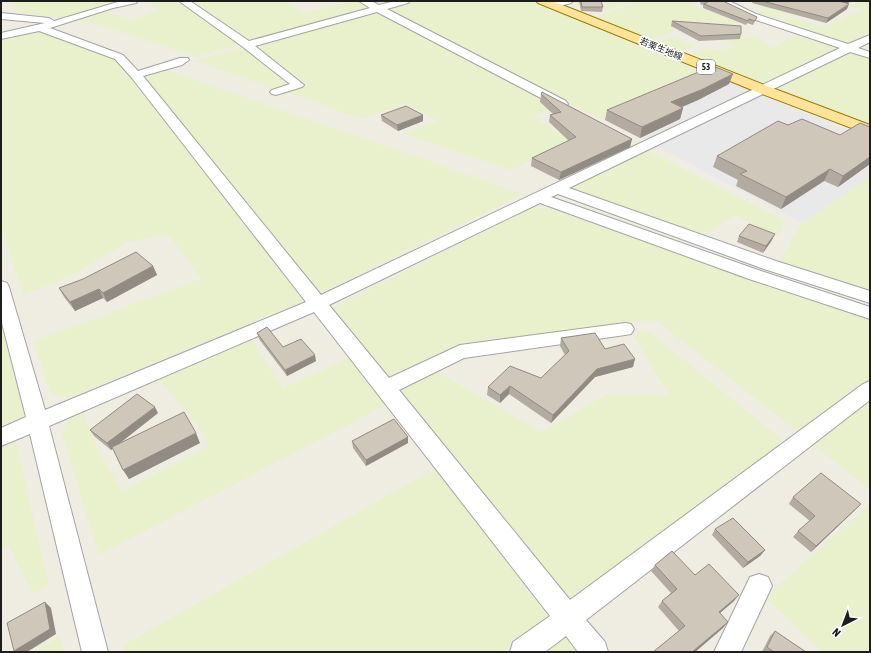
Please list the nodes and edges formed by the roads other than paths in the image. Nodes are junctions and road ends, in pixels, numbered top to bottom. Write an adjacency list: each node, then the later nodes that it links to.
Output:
1 (133, 1): 10 (street)
2 (184, 1): 14 (street)
3 (364, 1): 8 (street)
4 (404, 1): 8 (street)
5 (568, 1): 7 (street)
6 (722, 1): 15 (street)
7 (548, 3): 19 (main road, 若栗生地線 / 53)
8 (377, 8): 14 (street); 21 (street)
9 (1, 16): 10 (street)
10 (60, 23): 11 (street)
11 (40, 28): 12 (street); 18 (street)
12 (1, 36)
13 (870, 38): 15 (street)
14 (247, 45): 20 (street)
15 (848, 48): 16 (street); 19 (street)
16 (870, 55)
17 (184, 60): 18 (street)
18 (135, 74): 29 (street)
19 (762, 89): 22 (main road, 若栗生地線 / 53); 24 (street)
20 (276, 92)
21 (574, 111)
22 (870, 130)
23 (630, 140): 24 (street)
24 (644, 147): 25 (street)
25 (557, 189): 26 (street); 28 (street)
26 (537, 197): 29 (street); 30 (street)
27 (1, 287): 34 (street)
28 (870, 297)
29 (317, 304): 32 (street); 34 (street)
30 (870, 313)
31 (625, 329): 32 (street)
32 (385, 388): 37 (street)
33 (870, 389): 37 (street)
34 (38, 422): 35 (street); 38 (street)
35 (1, 437)
36 (759, 586): 41 (street)
37 (569, 619): 39 (street); 40 (street)
38 (94, 652)
39 (523, 652)
40 (595, 652)
41 (727, 652)

